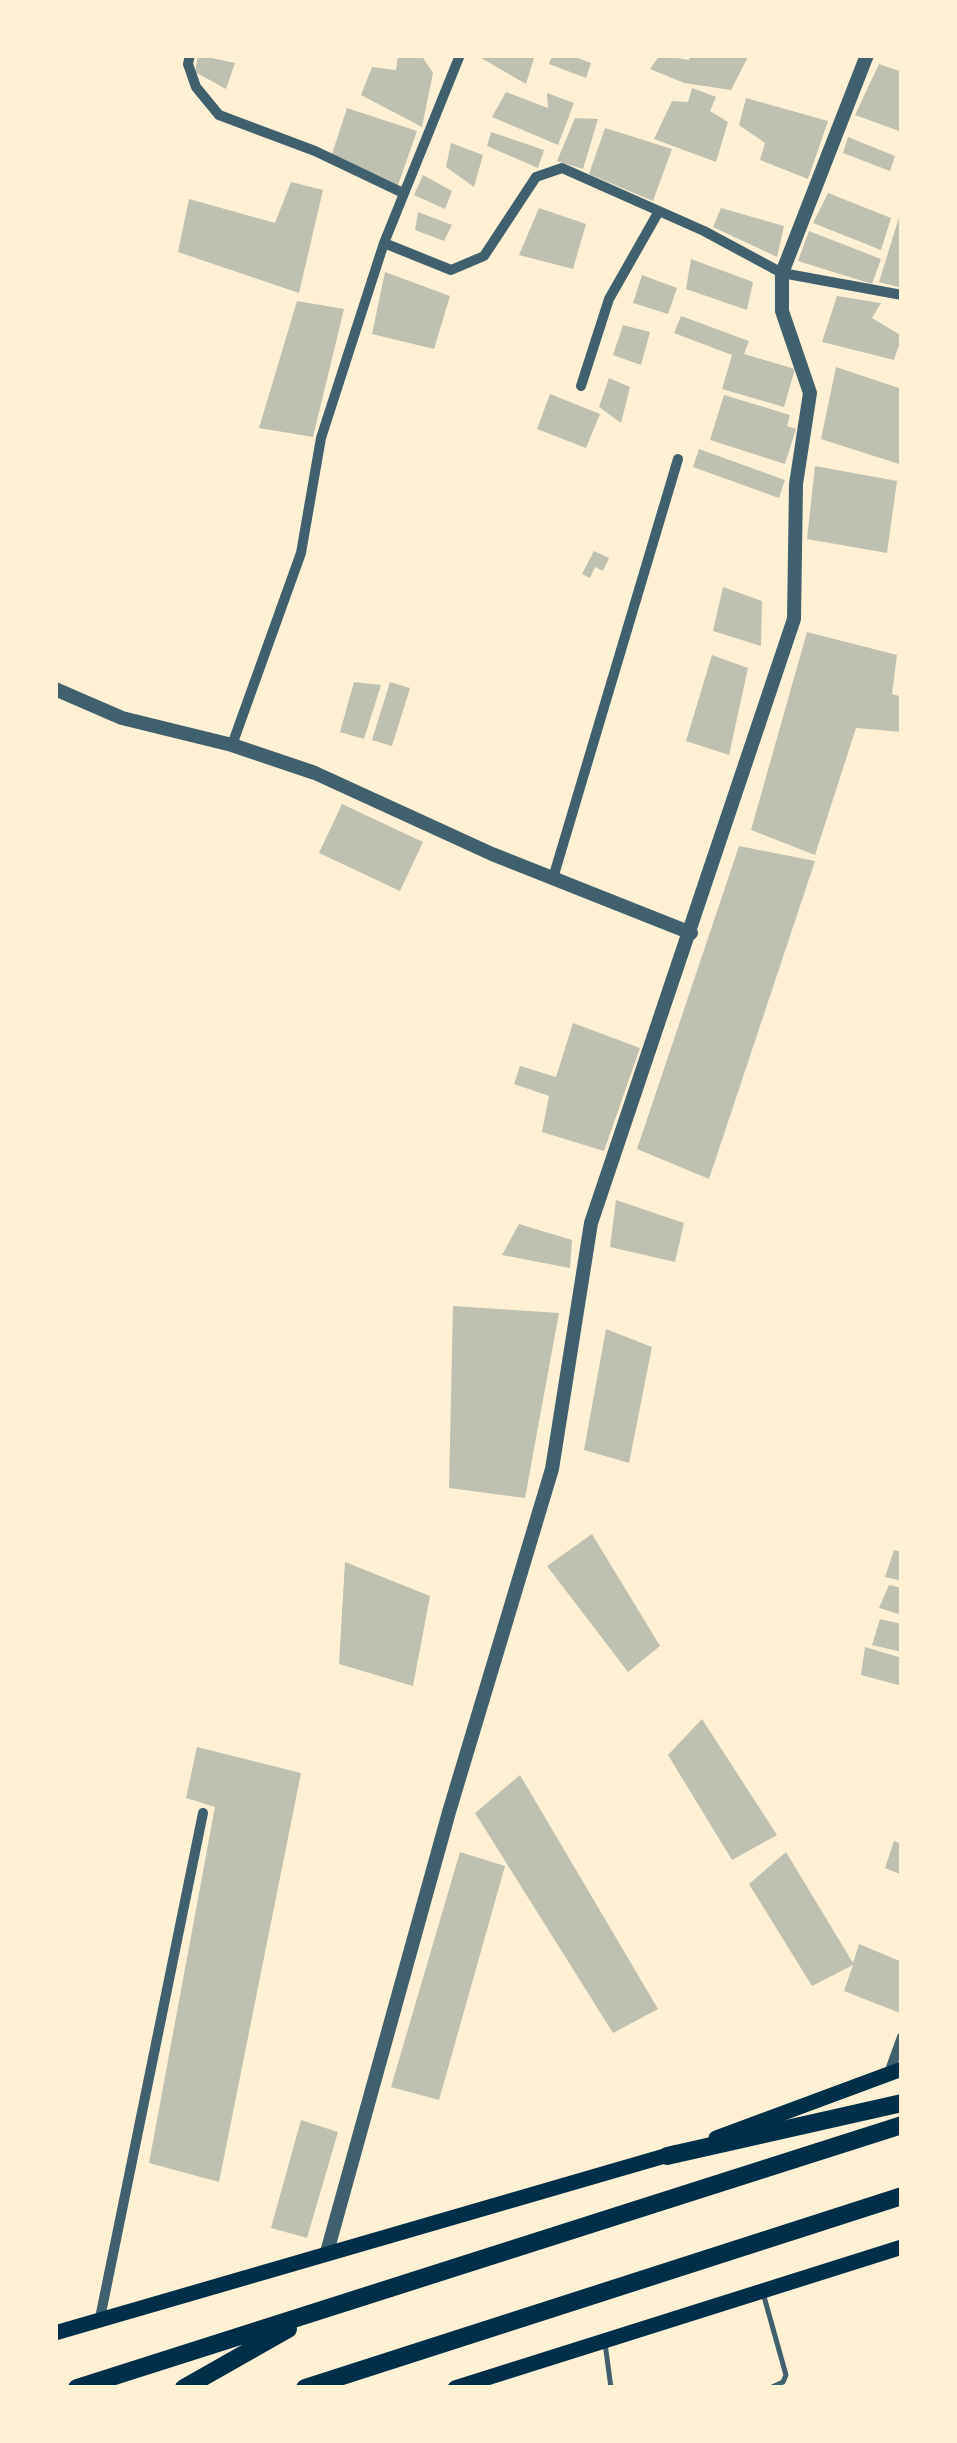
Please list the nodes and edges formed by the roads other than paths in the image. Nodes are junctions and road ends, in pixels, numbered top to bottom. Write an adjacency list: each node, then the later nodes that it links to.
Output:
1 (190, 55): 4 (street)
2 (460, 55): 4 (street)
3 (867, 55): 7 (street)
4 (402, 192): 6 (street)
5 (660, 211): 6 (street); 7 (street); 9 (street)
6 (384, 243): 12 (street)
7 (782, 273): 8 (street); 14 (street)
8 (902, 296)
9 (582, 386)
10 (678, 459): 13 (street)
11 (55, 689): 12 (street)
12 (232, 744): 13 (street)
13 (554, 878): 14 (street)
14 (691, 933): 23 (street)
15 (203, 1813): 26 (street)
16 (902, 2037): 17 (street)
17 (896, 2071): 20 (main road)
18 (902, 2103): 20 (main road)
19 (902, 2125): 25 (main road)
20 (668, 2156): 23 (main road)
21 (902, 2196): 31 (main road)
22 (902, 2247): 24 (main road)
23 (327, 2252): 26 (main road)
24 (762, 2289): 28 (main road); 34 (lane)
25 (318, 2312): 29 (main road); 30 (main road)
26 (100, 2318): 27 (main road)
27 (55, 2334)
28 (604, 2340): 32 (main road); 33 (lane)
29 (77, 2388)
30 (184, 2388)
31 (305, 2388)
32 (455, 2388)
33 (611, 2388)
34 (770, 2388)

